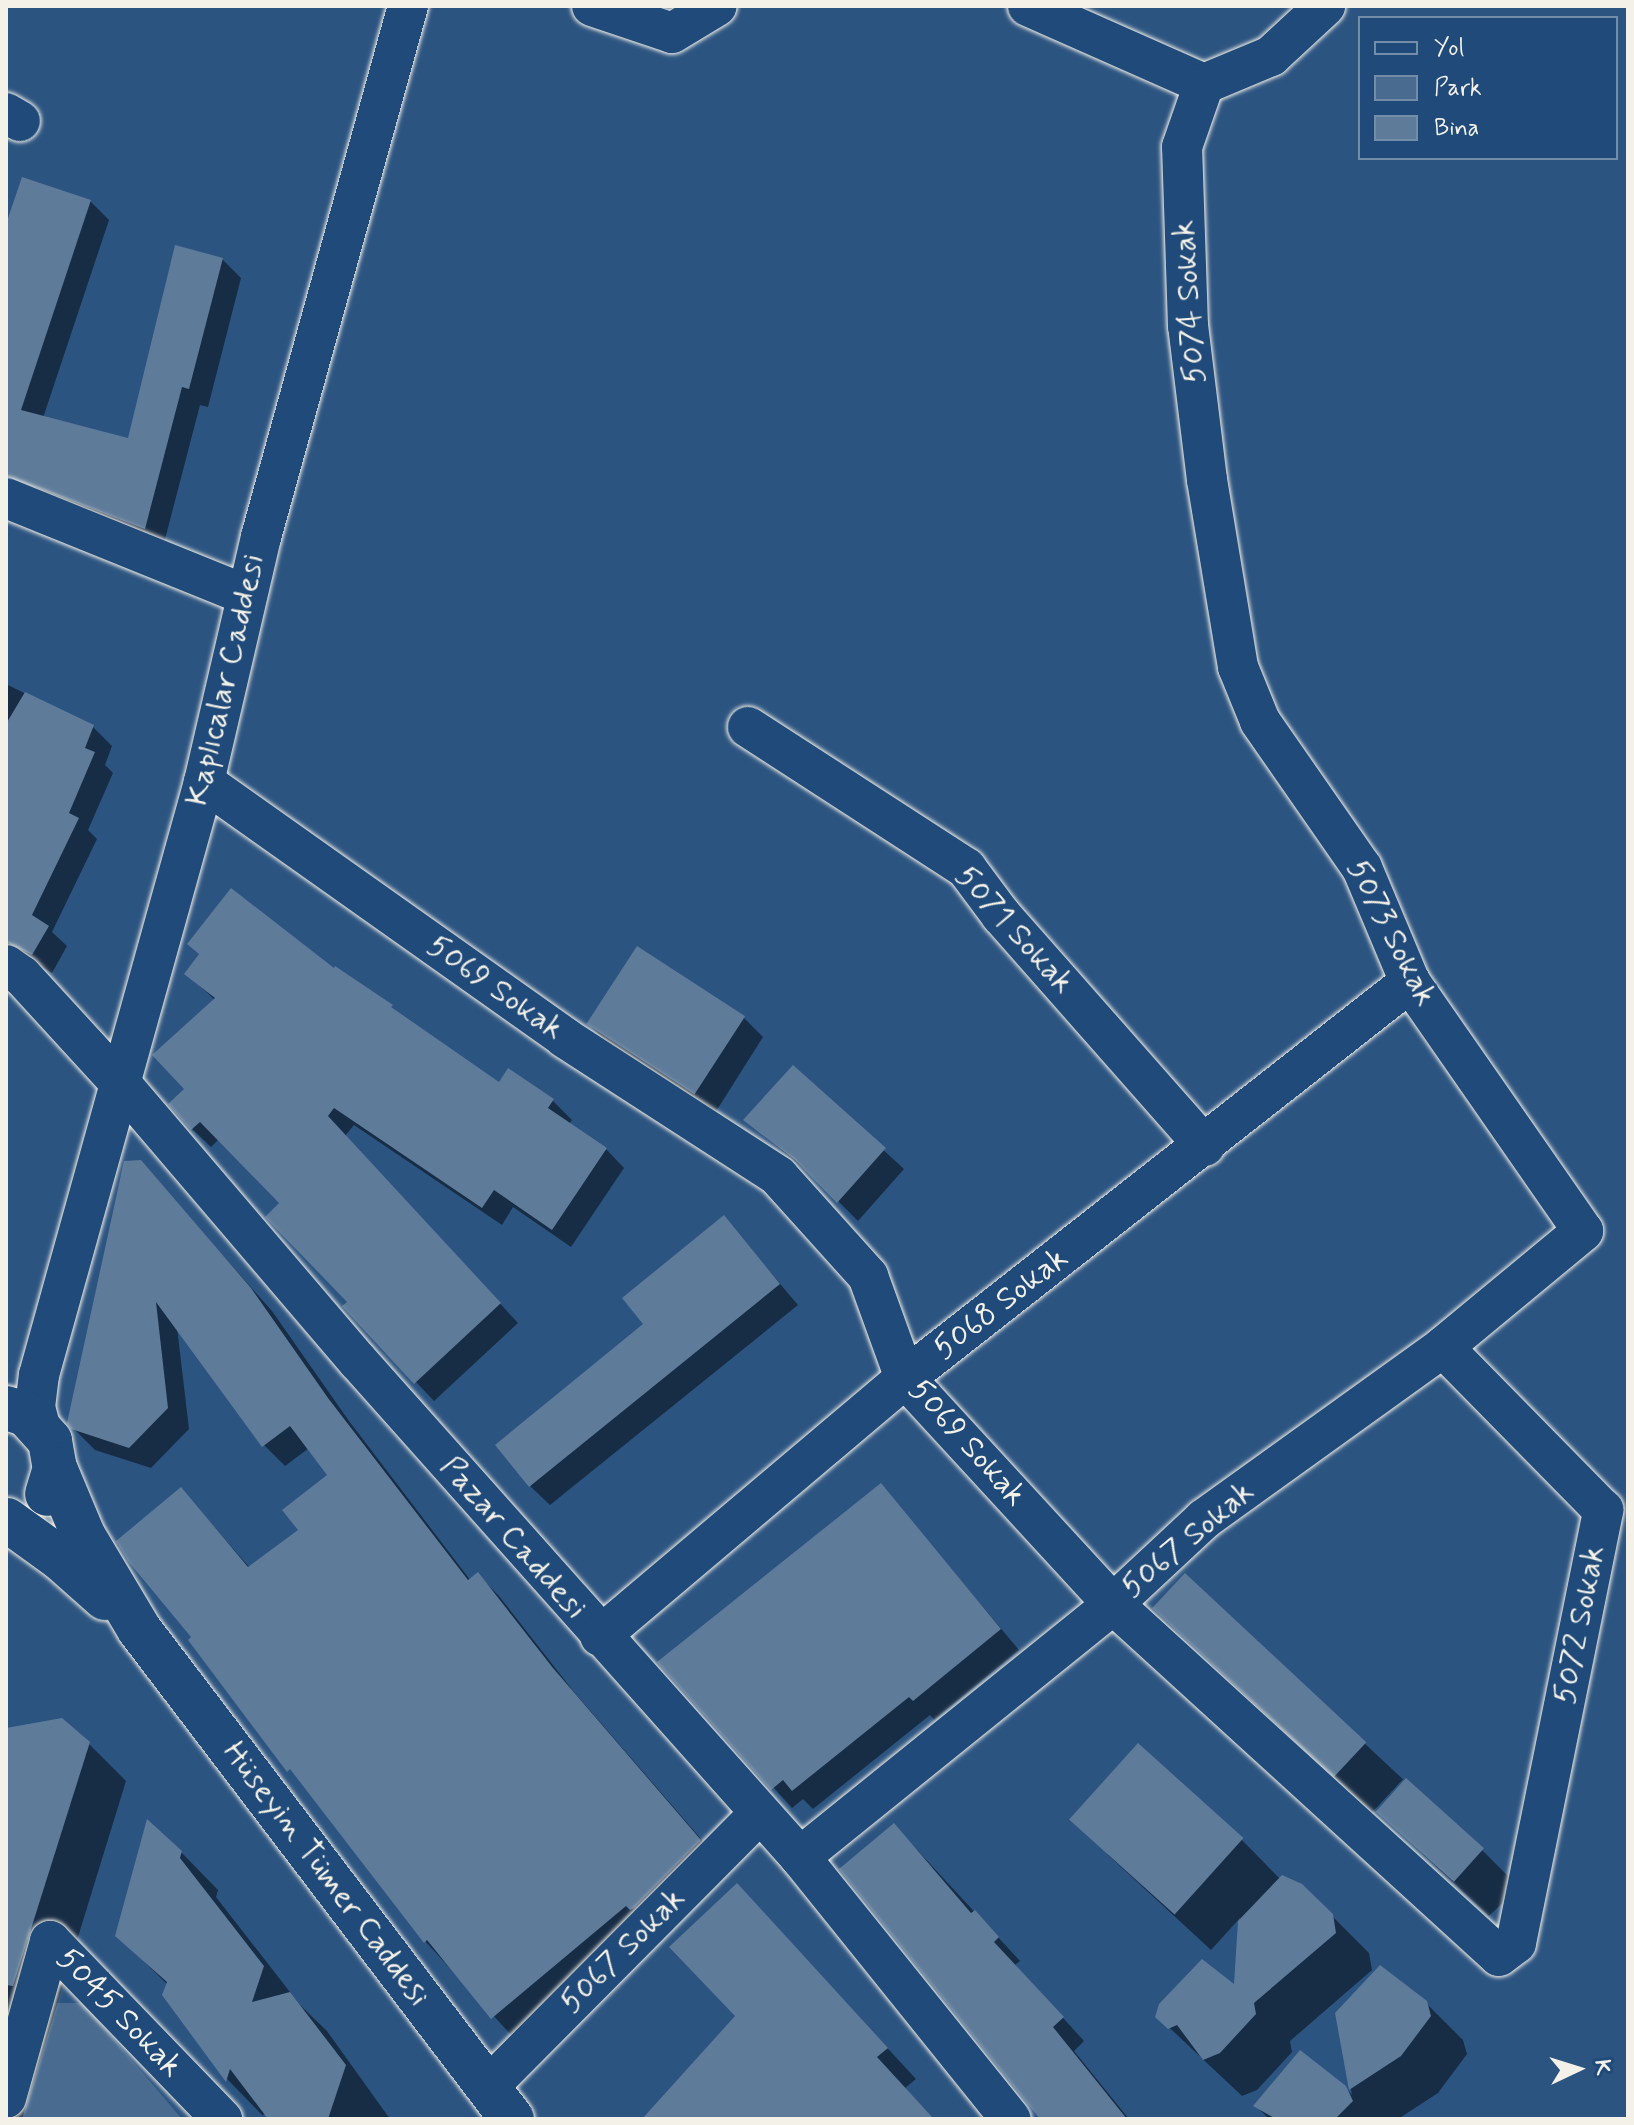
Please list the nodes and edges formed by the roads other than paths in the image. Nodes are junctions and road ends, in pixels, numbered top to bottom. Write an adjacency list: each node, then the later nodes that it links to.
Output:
1 (408, 6): 8 (street, Kaplıcalar Caddesi)
2 (592, 6): 3 (street)
3 (717, 6)
4 (1028, 6): 6 (street)
5 (1325, 6): 6 (street)
6 (1204, 84): 9 (street, 5074 Sokak)
7 (6, 498): 8 (street)
8 (246, 595): 11 (street, Kaplıcalar Caddesi)
9 (1238, 667): 13 (street, 5073 Sokak)
10 (748, 727): 15 (street, 5071 Sokak)
11 (204, 782): 14 (street, Kaplıcalar Caddesi); 19 (street, 5069 Sokak)
12 (6, 965): 14 (street, Pazar Caddesi)
13 (1410, 982): 15 (street, 5068 Sokak); 16 (street, 5073 Sokak)
14 (122, 1085): 18 (street, Kaplıcalar Caddesi); 26 (street, Pazar Caddesi)
15 (1205, 1146): 19 (street, 5068 Sokak)
16 (1583, 1231): 17 (street, 5067 Sokak)
17 (1443, 1347): 24 (street, 5067 Sokak); 29 (street, 5072 Sokak)
18 (46, 1355): 20 (street); 21 (street, Kaplıcalar Caddesi)
19 (905, 1378): 24 (street, 5069 Sokak); 26 (street, 5068 Sokak)
20 (6, 1395)
21 (23, 1417): 22 (main road, Hüseyin Tümer Caddesi)
22 (55, 1468): 23 (main road, Hüseyin Tümer Caddesi); 25 (main road, Hüseyin Tümer Caddesi)
23 (6, 1521): 25 (main road, Hüseyin Tümer Caddesi)
24 (1113, 1604): 28 (street, 5067 Sokak); 29 (street, 5069 Sokak)
25 (139, 1629): 31 (main road, Hüseyin Tümer Caddesi)
26 (600, 1636): 27 (street, Pazar Caddesi)
27 (759, 1814): 28 (street, Pazar Caddesi); 31 (street, 5067 Sokak)
28 (800, 1857): 33 (street, Pazar Caddesi)
29 (1499, 1956)
30 (6, 2098): 32 (street, 5045 Sokak)
31 (500, 2103)
32 (222, 2119)
33 (1011, 2119)

